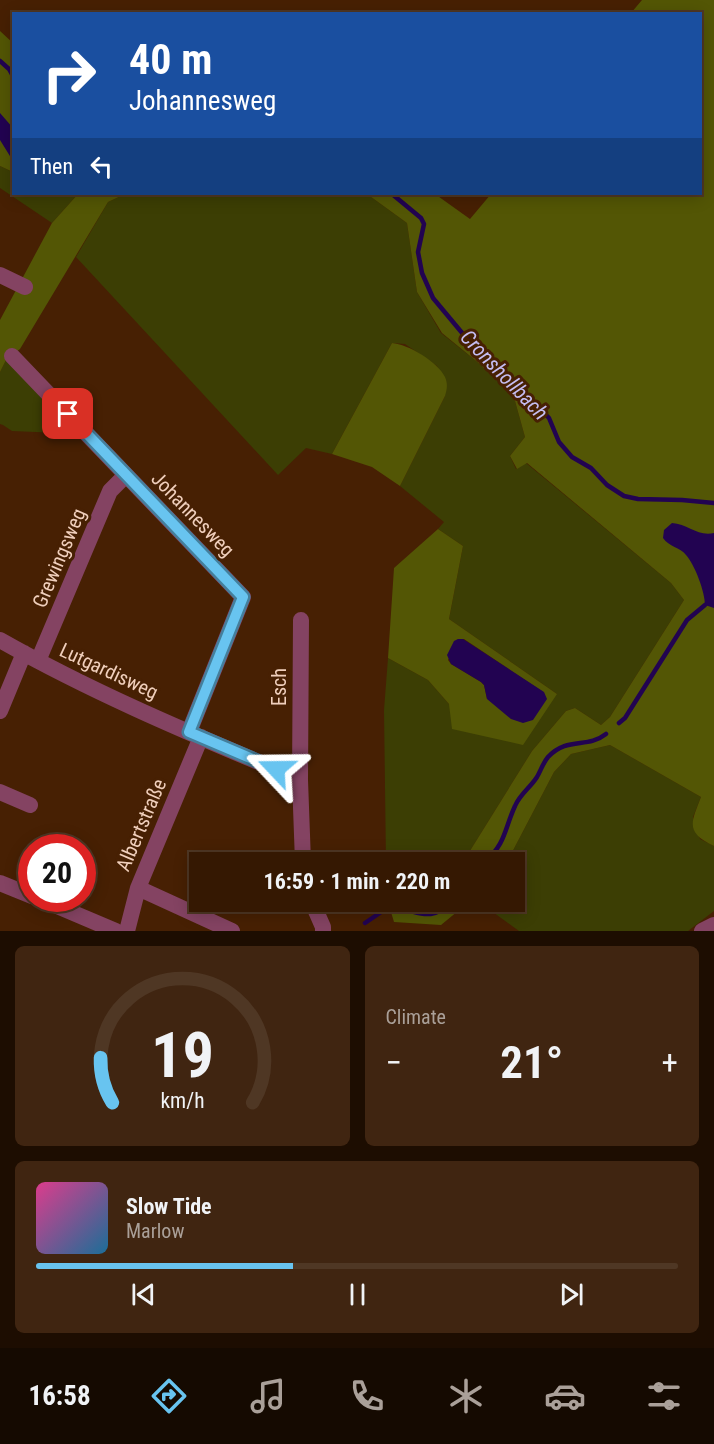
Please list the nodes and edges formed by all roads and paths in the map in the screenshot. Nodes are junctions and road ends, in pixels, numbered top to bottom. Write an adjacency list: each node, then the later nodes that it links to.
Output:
1 (0, 275): 2 (street)
2 (25, 287)
3 (12, 356): 4 (street, Johannesweg)
4 (126, 475): 7 (street, Grewingsweg); 9 (street, Johannesweg)
5 (301, 620): 13 (street, Esch)
6 (0, 640): 7 (street, Lutgardisweg)
7 (31, 657): 8 (street, Grewingsweg); 9 (street, Lutgardisweg)
8 (0, 711)
9 (195, 735): 10 (street, Lutgardisweg); 15 (street, Albertstraße)
10 (276, 769)
11 (0, 792): 12 (street)
12 (30, 806)
13 (303, 852)
14 (0, 883): 16 (street)
15 (138, 888): 21 (street, Albertstraße); 22 (street)
16 (18, 890)
17 (71, 912): 20 (street)
18 (316, 912): 23 (street)
19 (714, 925): 24 (street)
20 (116, 931)
21 (127, 931)
22 (232, 931)
23 (323, 931)
24 (702, 931)

